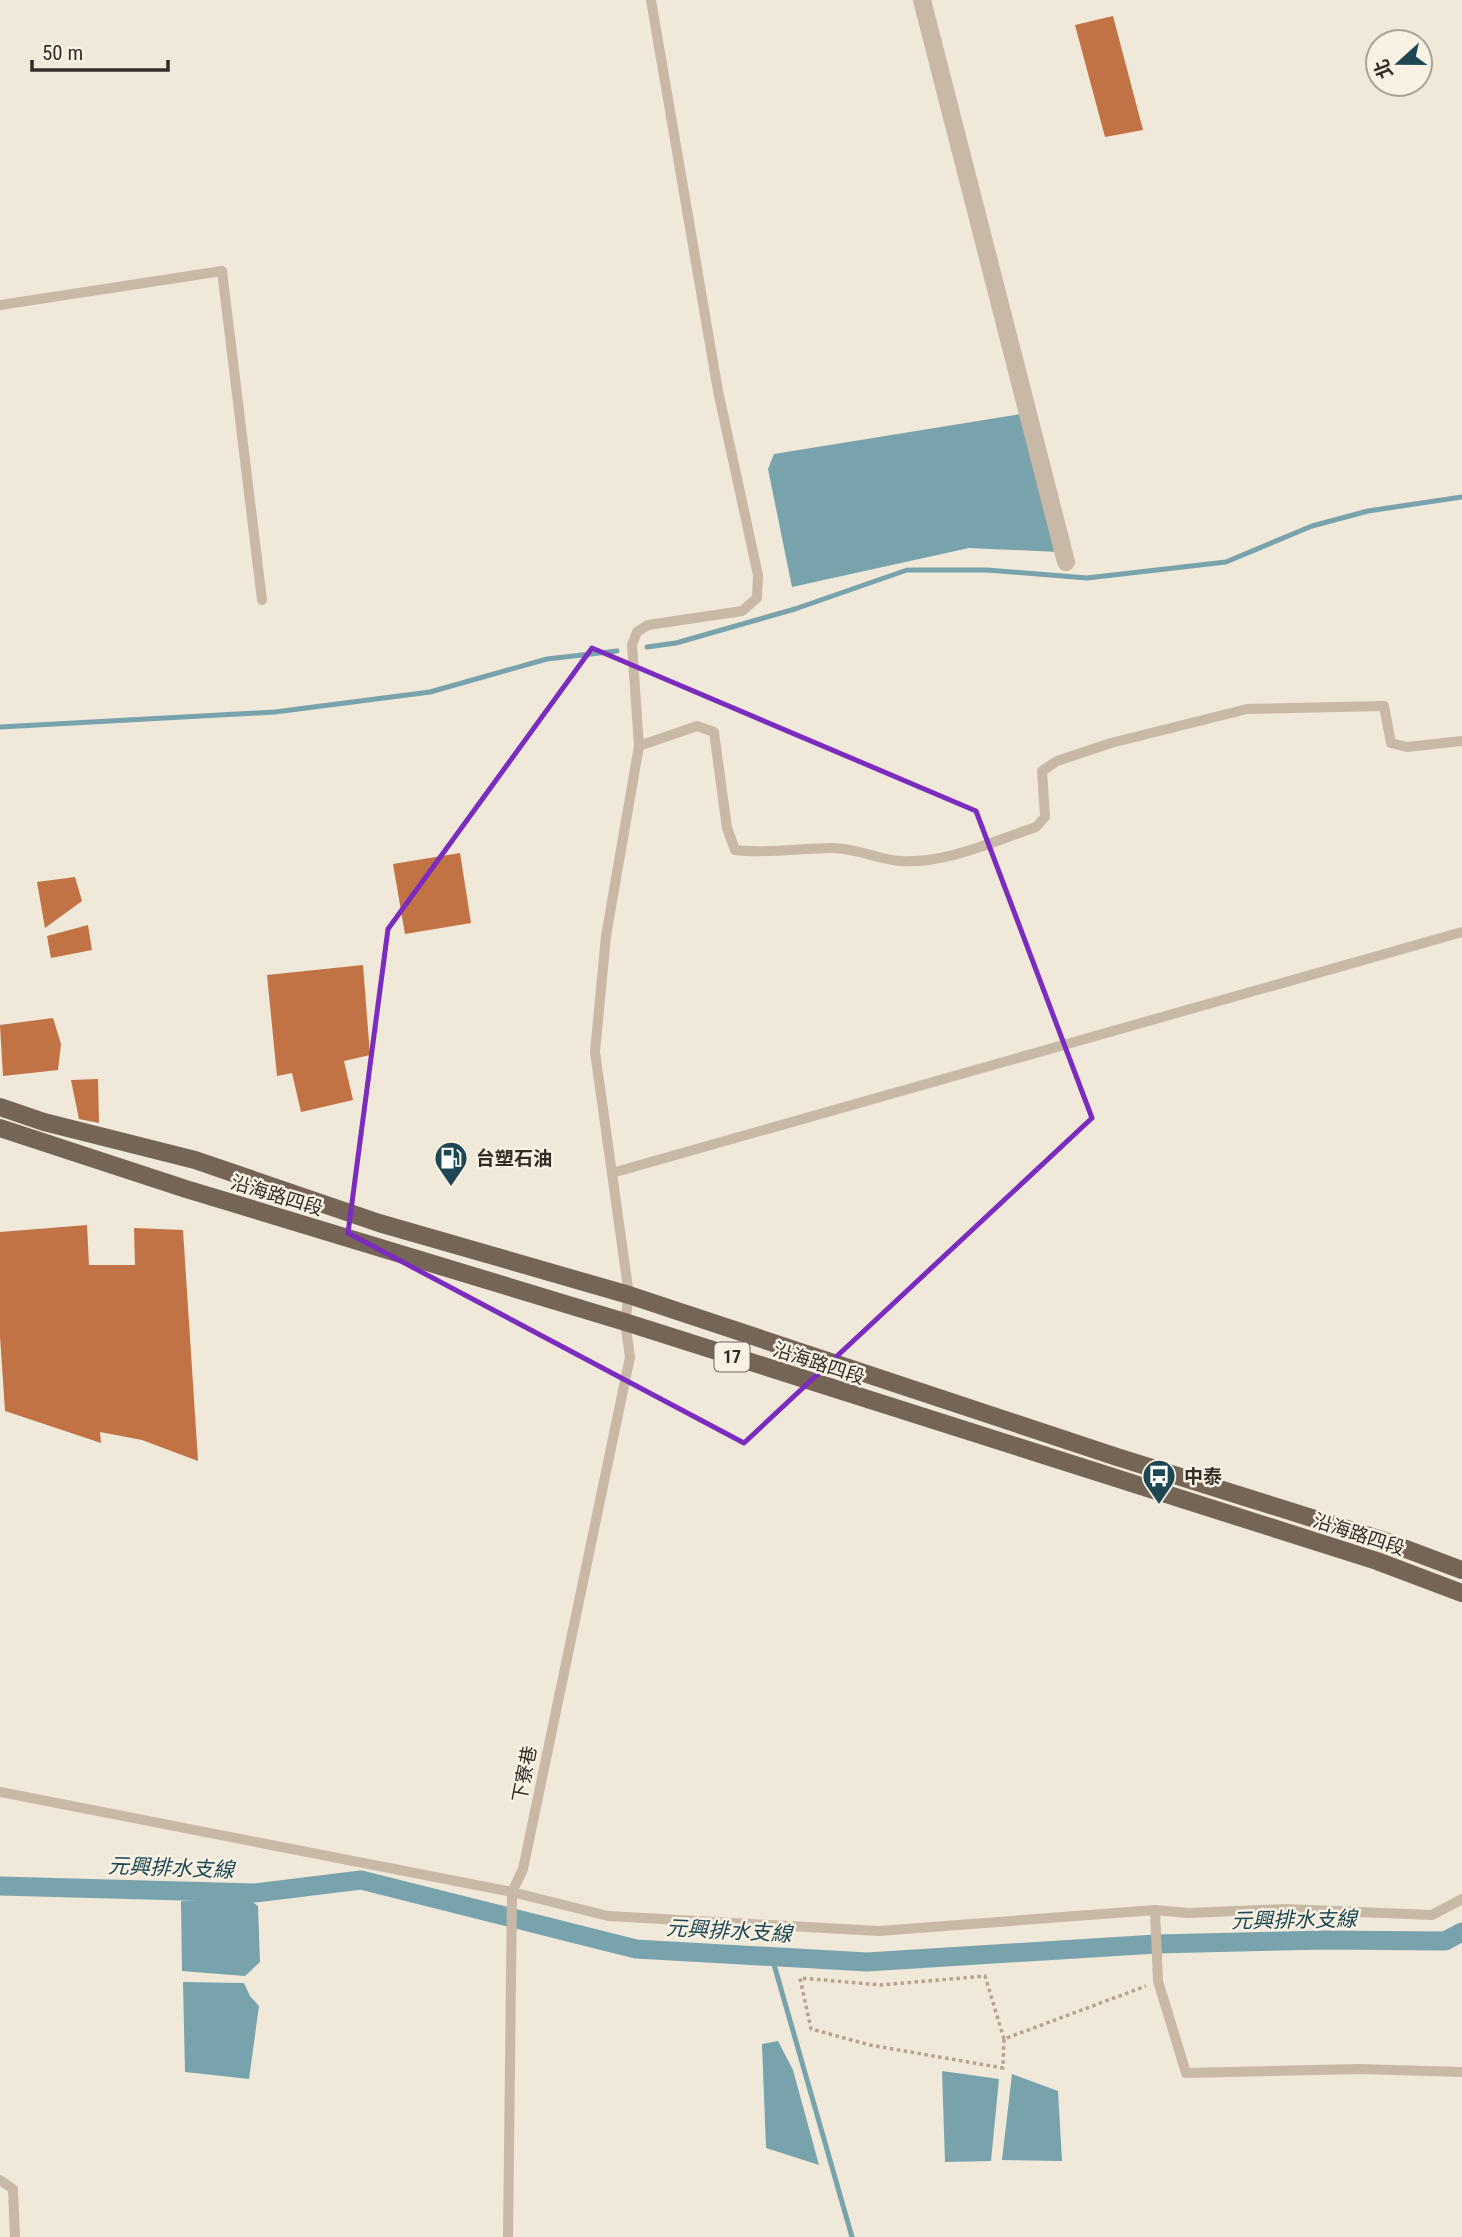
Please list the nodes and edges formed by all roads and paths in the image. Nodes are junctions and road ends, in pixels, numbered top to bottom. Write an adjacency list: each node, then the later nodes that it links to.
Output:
1 (651, 0): 7 (lane, 下寮巷)
2 (922, 0): 4 (street)
3 (0, 306): 5 (lane)
4 (1066, 562)
5 (262, 600)
6 (1462, 741): 7 (lane)
7 (639, 746): 11 (lane, 下寮巷)
8 (1462, 932): 11 (lane)
9 (0, 1107): 12 (main road, 沿海路四段 / 17)
10 (0, 1128): 13 (main road, 沿海路四段 / 17)
11 (612, 1173): 12 (lane, 下寮巷)
12 (629, 1295): 13 (lane, 下寮巷); 14 (main road, 沿海路四段 / 17)
13 (625, 1322): 15 (main road, 沿海路四段 / 17); 19 (lane, 下寮巷)
14 (1168, 1472): 15 (main road); 16 (main road, 沿海路四段 / 17)
15 (1164, 1494): 17 (main road, 沿海路四段 / 17)
16 (1462, 1570)
17 (1462, 1593)
18 (0, 1792): 19 (lane)
19 (512, 1892): 21 (lane); 27 (lane, 下寮巷)
20 (1462, 1899): 21 (lane)
21 (1156, 1910): 22 (lane)
22 (1158, 1981): 23 (path); 24 (lane)
23 (1004, 2039): 23 (path)
24 (1462, 2072)
25 (0, 2180): 26 (lane)
26 (15, 2237)
27 (508, 2237)

